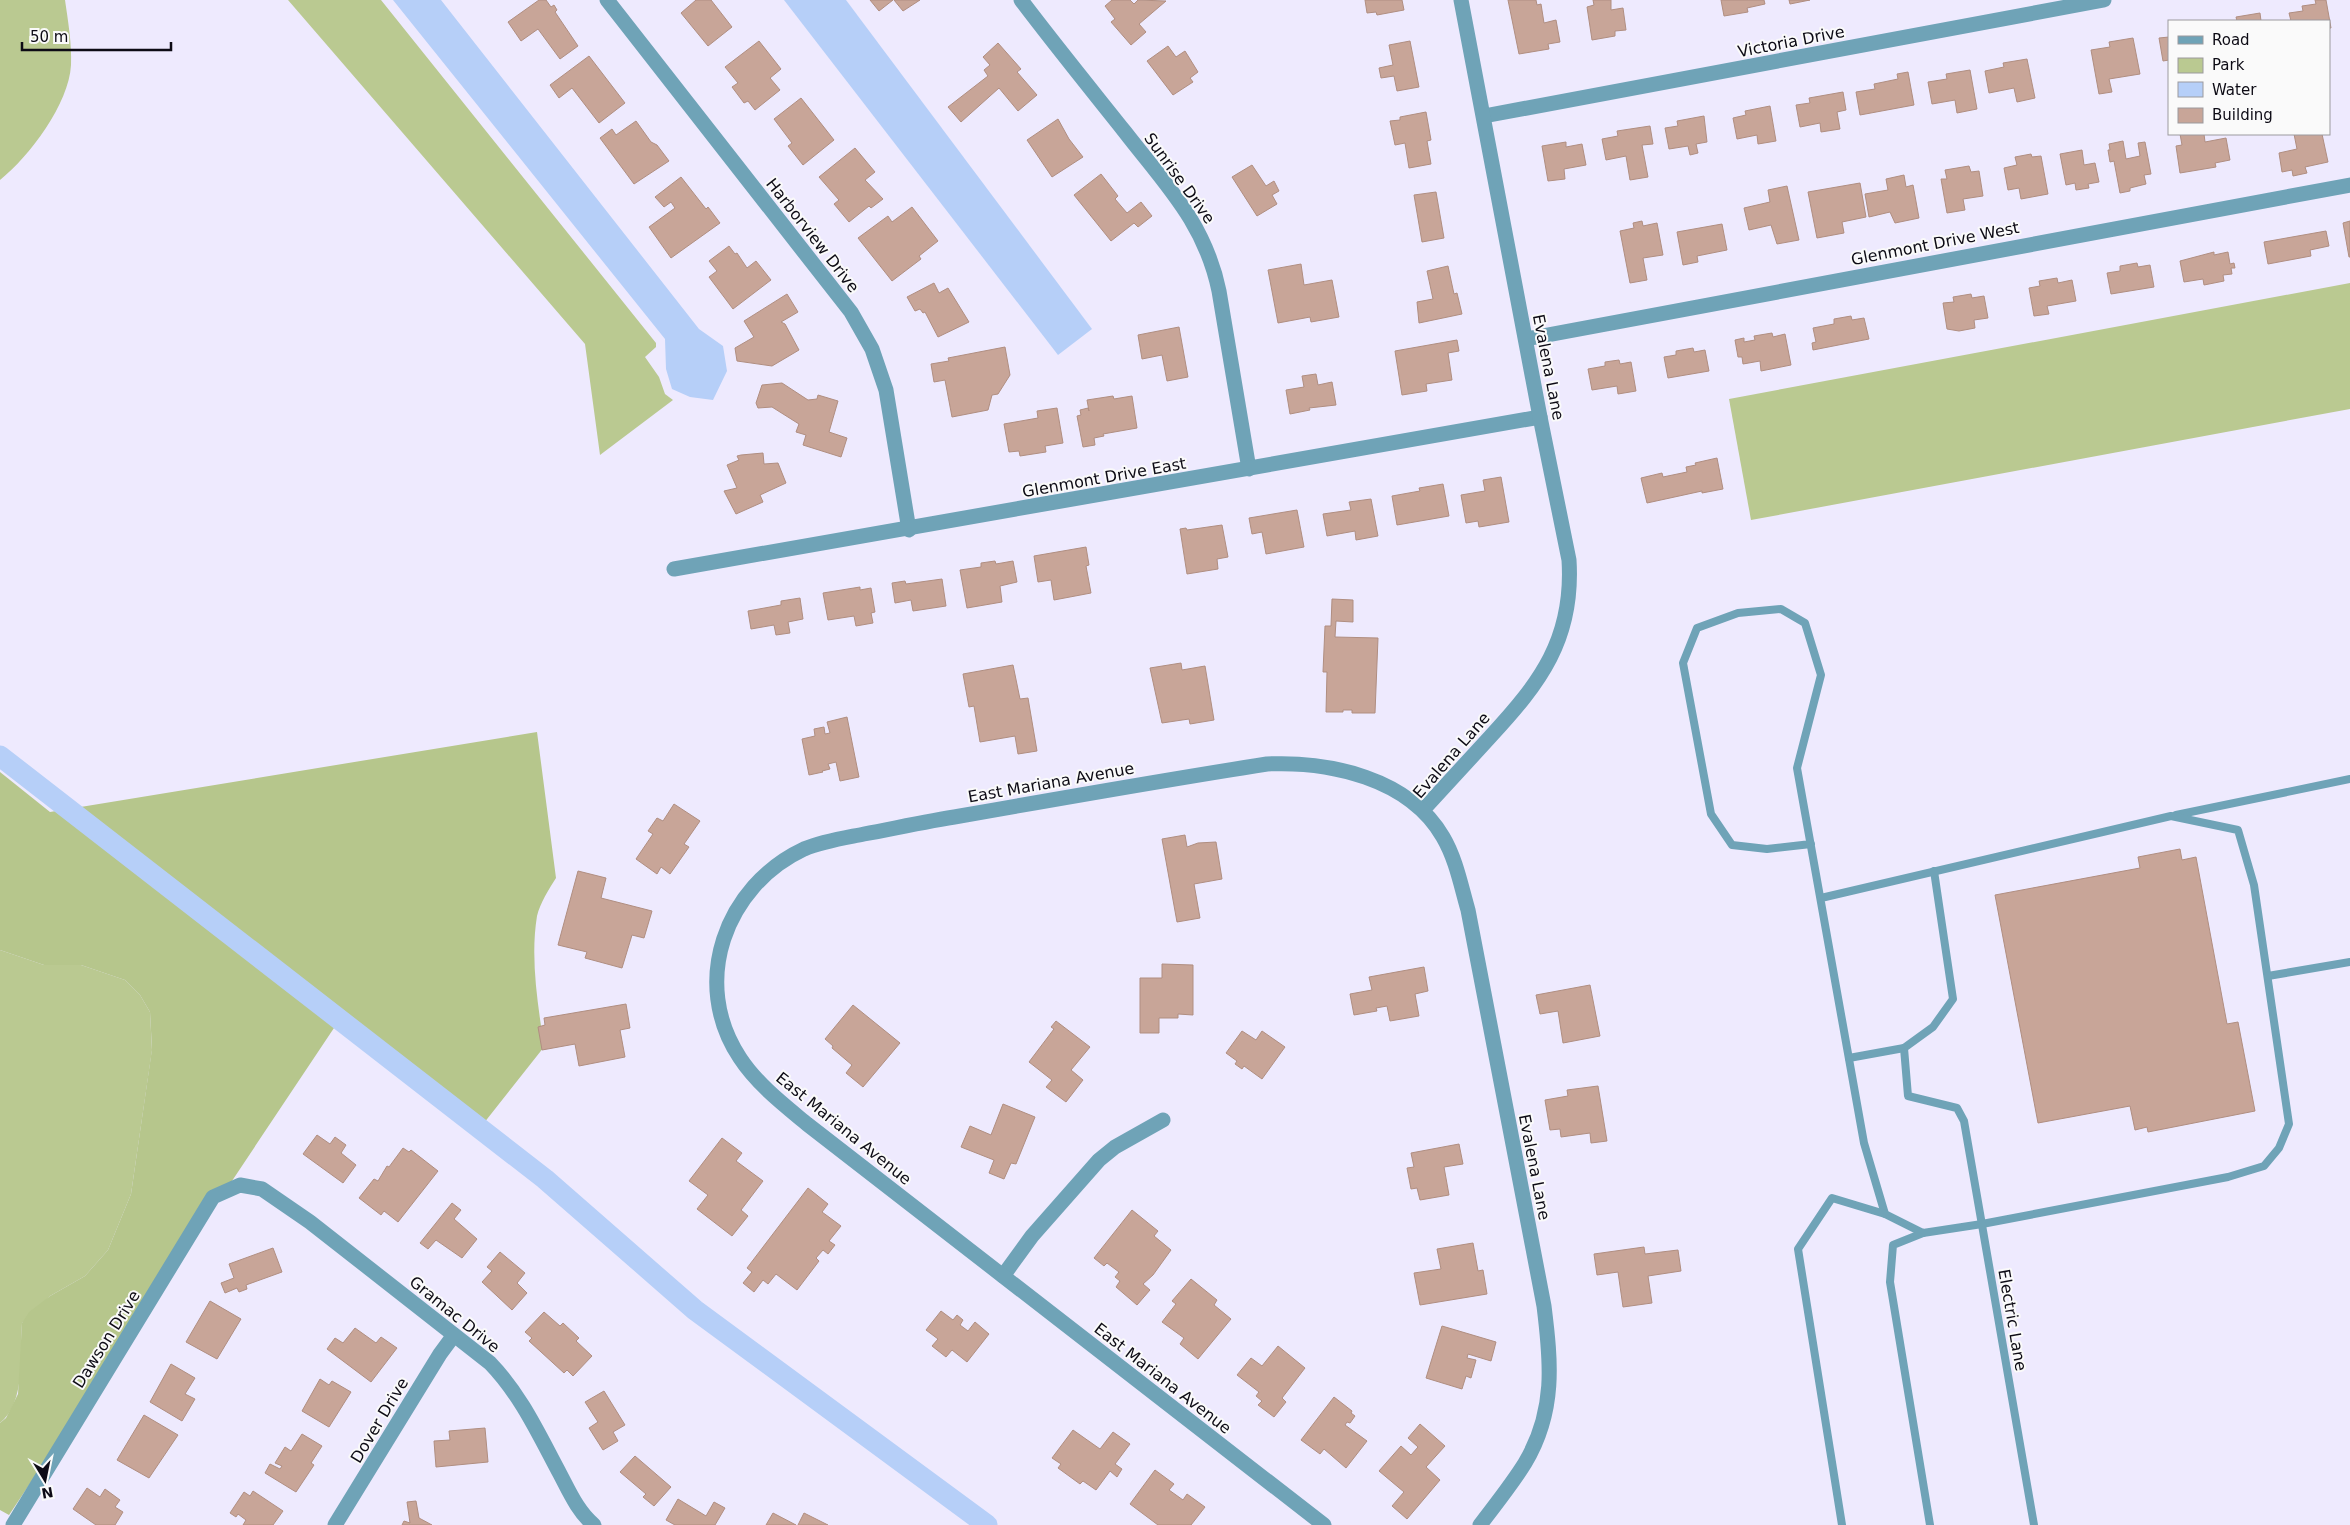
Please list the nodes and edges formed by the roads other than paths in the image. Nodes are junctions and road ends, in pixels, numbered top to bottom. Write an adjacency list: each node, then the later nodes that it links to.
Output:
1 (607, 0): 10 (street, Harborview Drive)
2 (1022, 0): 9 (street, Sunrise Drive)
3 (1461, 0): 5 (street, Evalena Lane)
4 (2104, 0): 5 (street, Victoria Drive)
5 (1484, 116): 7 (street, Evalena Lane)
6 (2350, 185): 7 (street, Glenmont Drive West)
7 (1526, 339): 8 (street, Evalena Lane)
8 (1540, 417): 9 (street, Glenmont Drive East); 13 (street, Evalena Lane)
9 (1249, 469): 10 (street, Glenmont Drive East)
10 (908, 530): 11 (street, Glenmont Drive East)
11 (674, 569)
12 (2350, 780): 14 (lane)
13 (1423, 810): 27 (street, East Mariana Avenue); 33 (street, Evalena Lane)
14 (2171, 816): 16 (lane); 19 (lane)
15 (1811, 844): 15 (lane); 17 (lane)
16 (1934, 871): 17 (lane); 20 (lane)
17 (1820, 898): 21 (lane)
18 (2350, 962): 19 (lane)
19 (2268, 976): 25 (lane)
20 (1904, 1048): 21 (lane); 25 (lane, Electric Lane)
21 (1849, 1058): 24 (lane)
22 (1162, 1120): 27 (street)
23 (240, 1185): 28 (street, Gramac Drive); 29 (street, Dawson Drive)
24 (1885, 1214): 26 (lane); 34 (lane)
25 (1982, 1224): 26 (lane); 36 (lane, Electric Lane)
26 (1923, 1233): 35 (lane)
27 (1004, 1276): 32 (street, East Mariana Avenue)
28 (454, 1335): 30 (street, Dover Drive); 31 (street, Gramac Drive)
29 (13, 1525)
30 (335, 1525)
31 (594, 1525)
32 (1324, 1525)
33 (1480, 1525)
34 (1842, 1525)
35 (1930, 1525)
36 (2034, 1525)

